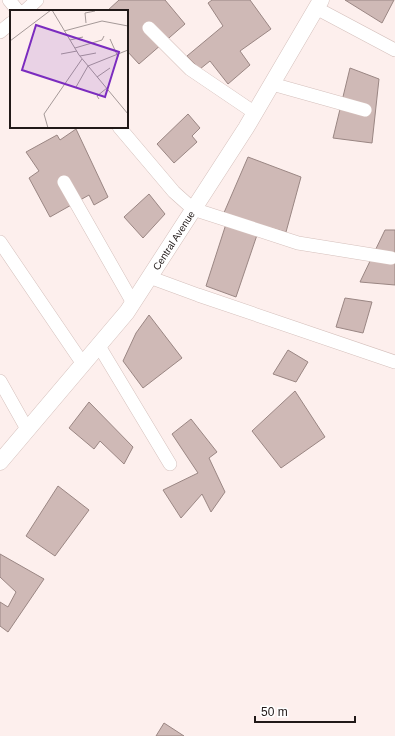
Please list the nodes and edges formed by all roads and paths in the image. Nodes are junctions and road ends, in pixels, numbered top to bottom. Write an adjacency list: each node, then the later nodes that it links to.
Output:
1 (9, 0): 4 (street)
2 (37, 0): 5 (street)
3 (318, 4): 9 (street); 10 (street, Central Avenue)
4 (17, 10)
5 (26, 10)
6 (10, 24): 8 (street)
7 (149, 28): 12 (street)
8 (0, 32)
9 (395, 50)
10 (272, 84): 11 (street); 12 (street, Central Avenue)
11 (365, 110)
12 (255, 113): 15 (street, Central Avenue)
13 (120, 128): 15 (street)
14 (64, 182): 19 (street)
15 (193, 209): 17 (street); 18 (street, Central Avenue)
16 (0, 242): 22 (street)
17 (391, 258)
18 (149, 277): 19 (street, Central Avenue); 21 (street)
19 (133, 302): 20 (street, Central Avenue)
20 (99, 346): 22 (street, Central Avenue); 26 (street)
21 (395, 362)
22 (83, 364): 24 (street, Central Avenue)
23 (0, 381): 24 (street)
24 (27, 429): 25 (street, Central Avenue)
25 (0, 462)
26 (170, 464)

